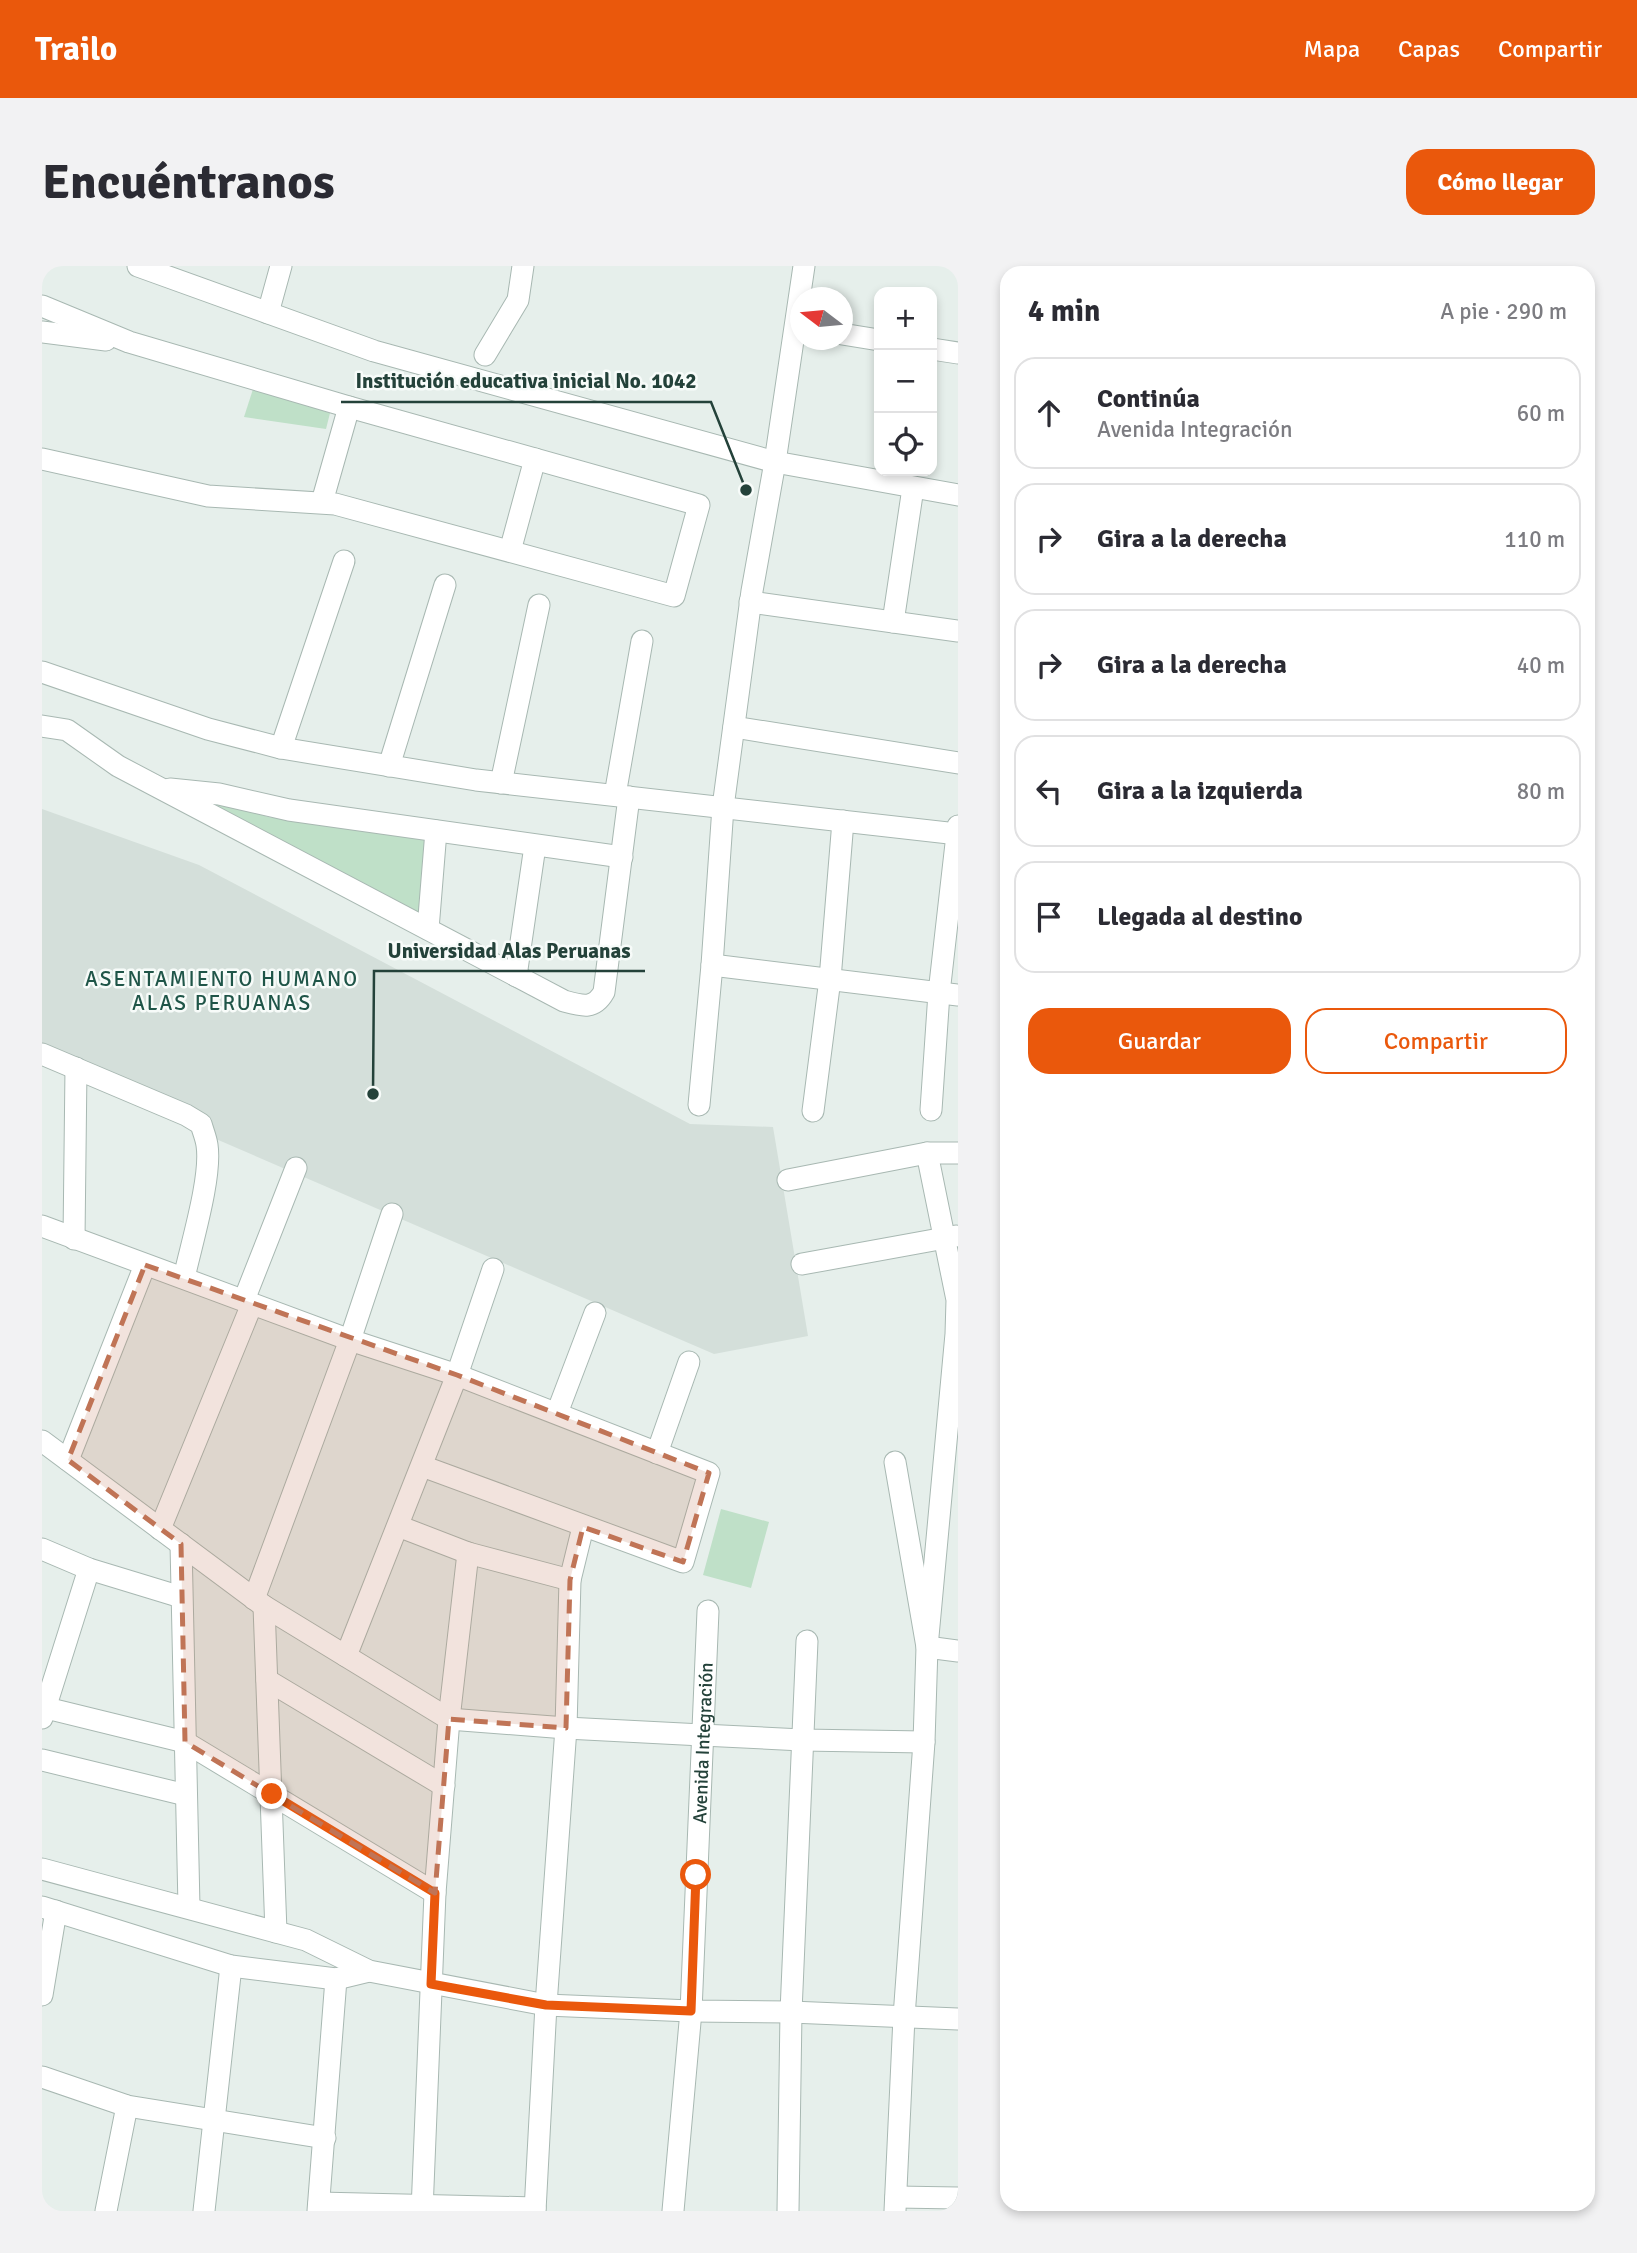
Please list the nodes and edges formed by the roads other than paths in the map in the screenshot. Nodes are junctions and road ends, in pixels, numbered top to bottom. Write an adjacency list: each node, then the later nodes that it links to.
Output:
1 (138, 266): 7 (street)
2 (281, 266): 7 (street)
3 (523, 266): 15 (street)
4 (804, 266): 5 (street)
5 (802, 287)
6 (42, 306): 11 (street)
7 (268, 313): 19 (street)
8 (42, 332): 11 (street)
9 (853, 336): 10 (street)
10 (874, 339)
11 (129, 342): 16 (street)
12 (794, 350): 19 (street)
13 (937, 350): 14 (street)
14 (958, 353)
15 (485, 355)
16 (349, 407): 18 (street); 22 (street)
17 (42, 459): 22 (street)
18 (534, 459): 23 (street); 23 (street)
19 (775, 463): 20 (street); 26 (street)
20 (913, 488): 21 (street); 28 (street)
21 (958, 495)
22 (322, 502): 23 (street)
23 (510, 551)
24 (344, 561): 34 (street)
25 (445, 585): 36 (street)
26 (750, 602): 28 (street); 33 (street)
27 (539, 605): 37 (street)
28 (893, 622): 29 (street)
29 (958, 631)
30 (642, 641): 39 (street)
31 (42, 672): 34 (street)
32 (42, 726): 38 (street)
33 (734, 727): 35 (street); 40 (street)
34 (281, 748): 36 (street)
35 (958, 763)
36 (389, 766): 37 (street)
37 (501, 783): 39 (street)
38 (161, 789): 42 (street); 46 (street)
39 (622, 796): 40 (street); 45 (street)
40 (723, 807): 41 (street); 47 (street)
41 (843, 821): 43 (street); 49 (street)
42 (436, 831): 44 (street); 46 (street)
43 (957, 831): 50 (street)
44 (535, 846): 45 (street); 48 (street)
45 (622, 857): 48 (street)
46 (428, 929): 48 (street)
47 (712, 965): 49 (street); 53 (street)
48 (516, 976)
49 (830, 979): 50 (street); 55 (street)
50 (949, 994): 54 (street)
51 (42, 1054): 52 (street)
52 (76, 1068): 63 (street); 67 (street)
53 (699, 1105)
54 (931, 1110)
55 (813, 1111)
56 (927, 1153): 57 (street); 59 (street); 62 (street)
57 (958, 1153)
58 (296, 1168): 68 (street)
59 (788, 1180)
60 (393, 1214): 71 (street)
61 (42, 1226): 63 (street)
62 (951, 1236): 64 (street); 70 (street)
63 (75, 1239): 65 (street)
64 (802, 1264)
65 (145, 1265): 67 (street); 77 (street)
66 (493, 1269): 73 (street)
67 (184, 1278): 68 (street)
68 (248, 1302): 71 (street); 82 (street)
69 (595, 1313): 74 (street)
70 (957, 1334): 92 (street)
71 (350, 1340): 73 (street); 89 (street)
72 (689, 1362): 76 (street)
73 (457, 1375): 74 (street); 79 (street)
74 (558, 1413): 76 (street)
75 (42, 1441): 77 (street)
76 (657, 1453): 81 (street)
77 (68, 1460): 82 (street)
78 (895, 1462): 92 (street)
79 (422, 1466): 80 (street); 81 (street)
80 (398, 1526): 85 (street); 94 (street)
81 (583, 1527): 87 (street)
82 (160, 1529): 83 (street)
83 (181, 1544): 88 (street); 89 (street)
84 (42, 1549): 86 (street)
85 (468, 1553): 87 (street); 97 (street)
86 (89, 1569): 88 (street); 96 (street)
87 (570, 1580): 98 (street)
88 (181, 1597): 101 (street)
89 (259, 1603): 94 (street); 95 (street)
90 (708, 1611): 99 (street, Avenida Integración)
91 (807, 1641): 100 (street)
92 (927, 1647): 93 (street); 102 (street)
93 (958, 1651)
94 (345, 1656): 97 (street)
95 (267, 1680): 104 (street); 105 (street)
96 (43, 1711): 101 (street)
97 (449, 1719): 98 (street); 104 (street)
98 (566, 1728): 99 (street); 117 (street)
99 (702, 1735): 100 (street); 118 (street, Avenida Integración)
100 (802, 1740): 102 (street); 119 (street)
101 (185, 1742): 105 (street); 106 (street)
102 (924, 1742): 120 (street)
103 (42, 1760): 106 (street)
104 (444, 1786): 108 (street)
105 (272, 1794): 108 (street); 111 (street)
106 (186, 1795): 109 (street)
107 (42, 1869): 109 (street)
108 (435, 1893): 115 (street)
109 (189, 1907): 111 (street)
110 (49, 1909): 112 (street); 116 (street)
111 (276, 1931): 113 (street)
112 (231, 1966): 114 (street); 124 (street)
113 (369, 1971): 114 (street); 115 (street)
114 (336, 1979): 125 (street)
115 (431, 1984): 117 (street); 129 (street)
116 (42, 1995)
117 (546, 2005): 118 (street); 130 (street)
118 (691, 2011): 119 (street); 133 (street, Avenida Integración)
119 (791, 2012): 120 (street); 134 (street)
120 (904, 2017): 121 (street); 127 (street)
121 (958, 2019)
122 (42, 2077): 123 (street)
123 (127, 2106): 124 (street); 131 (street)
124 (214, 2122): 125 (street); 132 (street)
125 (325, 2138): 128 (street)
126 (958, 2198): 127 (street)
127 (895, 2204)
128 (319, 2207): 129 (street)
129 (422, 2208): 130 (street)
130 (535, 2210)
131 (106, 2211)
132 (204, 2211)
133 (673, 2211)
134 (788, 2211)

